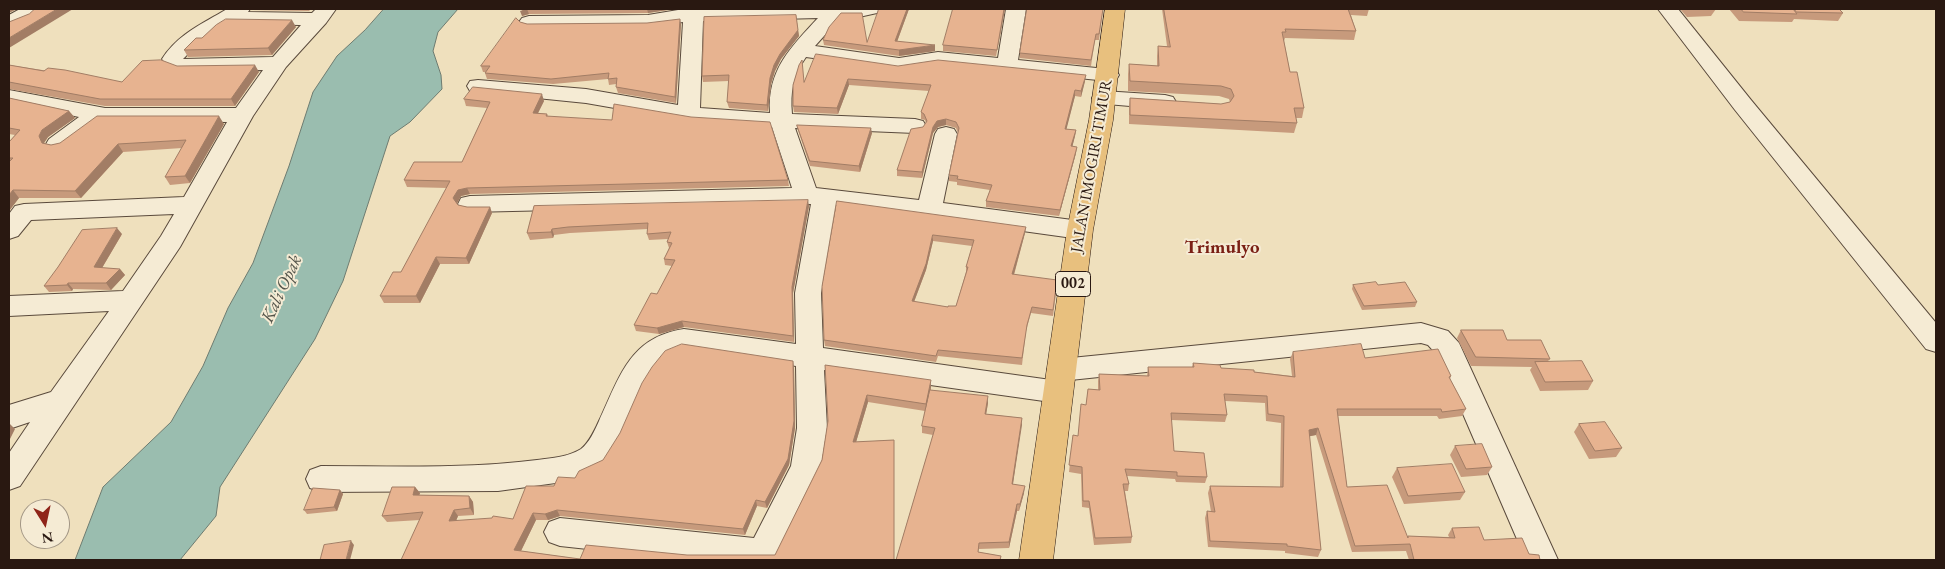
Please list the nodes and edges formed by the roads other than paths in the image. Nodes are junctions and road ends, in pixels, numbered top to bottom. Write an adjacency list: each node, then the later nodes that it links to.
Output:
1 (34, 9): 11 (street)
2 (870, 9): 6 (street)
3 (1016, 9): 14 (street)
4 (1115, 9): 16 (main road, JALAN IMOGIRI TIMUR / 002)
5 (1668, 9): 34 (street)
6 (830, 11): 7 (street); 12 (street)
7 (693, 12): 10 (street); 20 (street)
8 (233, 13): 9 (street); 13 (street)
9 (323, 14): 13 (street)
10 (529, 22)
11 (9, 23)
12 (801, 50): 14 (street); 22 (street)
13 (280, 63): 21 (street)
14 (1007, 64): 16 (street)
15 (478, 86): 20 (street)
16 (1106, 87): 18 (street); 31 (main road, JALAN IMOGIRI TIMUR / 002)
17 (9, 96): 19 (street)
18 (1180, 103)
19 (97, 114): 21 (street); 25 (street)
20 (689, 114): 22 (street)
21 (242, 115): 28 (street)
22 (781, 120): 23 (street); 26 (street)
23 (915, 126)
24 (946, 134): 29 (street)
25 (57, 144)
26 (816, 196): 27 (street); 29 (street); 35 (street)
27 (470, 204)
28 (191, 205): 30 (street); 32 (street)
29 (929, 210): 31 (street)
30 (9, 230)
31 (1080, 230): 36 (main road, JALAN IMOGIRI TIMUR / 002)
32 (130, 300): 33 (street); 37 (street)
33 (9, 306)
34 (1936, 342)
35 (811, 357): 36 (street); 40 (street); 42 (street)
36 (1060, 381): 43 (main road, JALAN IMOGIRI TIMUR / 002); 44 (street)
37 (60, 401): 38 (street); 39 (street)
38 (9, 417)
39 (9, 477)
40 (320, 479)
41 (560, 532): 42 (street)
42 (762, 557)
43 (1036, 560)
44 (1542, 560)

